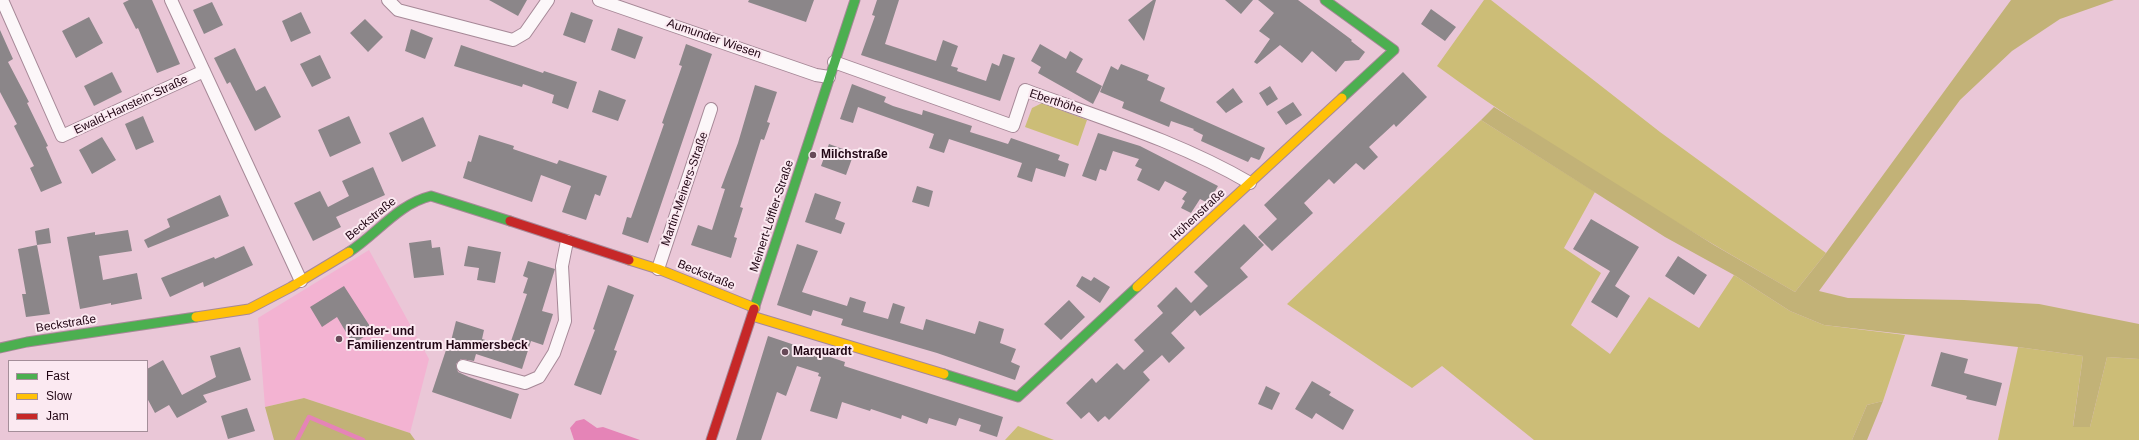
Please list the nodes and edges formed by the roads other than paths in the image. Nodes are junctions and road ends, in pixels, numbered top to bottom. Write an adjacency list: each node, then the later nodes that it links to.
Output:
1 (2, 0): 9 (street, Ewald-Hanstein-Straße)
2 (171, 0): 9 (street)
3 (388, 0): 4 (street)
4 (548, 0)
5 (598, 0): 10 (street, Aumunder Wiesen)
6 (855, 0): 8 (street, Meinert-Löffler-Straße)
7 (1325, 0): 12 (street, Höhenstraße)
8 (834, 62): 10 (street, Meinert-Löffler-Straße); 12 (street, Eberthöhe)
9 (204, 71): 15 (street)
10 (829, 77): 16 (street, Meinert-Löffler-Straße)
11 (712, 109): 14 (street, Martin-Meiners-Straße)
12 (1250, 183): 16 (street, Höhenstraße)
13 (567, 241): 14 (street, Beckstraße); 15 (street, Beckstraße); 18 (street)
14 (658, 269): 16 (street, Beckstraße)
15 (301, 281): 17 (street, Beckstraße)
16 (753, 312): 19 (street, Meinert-Löffler-Straße)
17 (0, 348)
18 (463, 366)
19 (711, 440)

